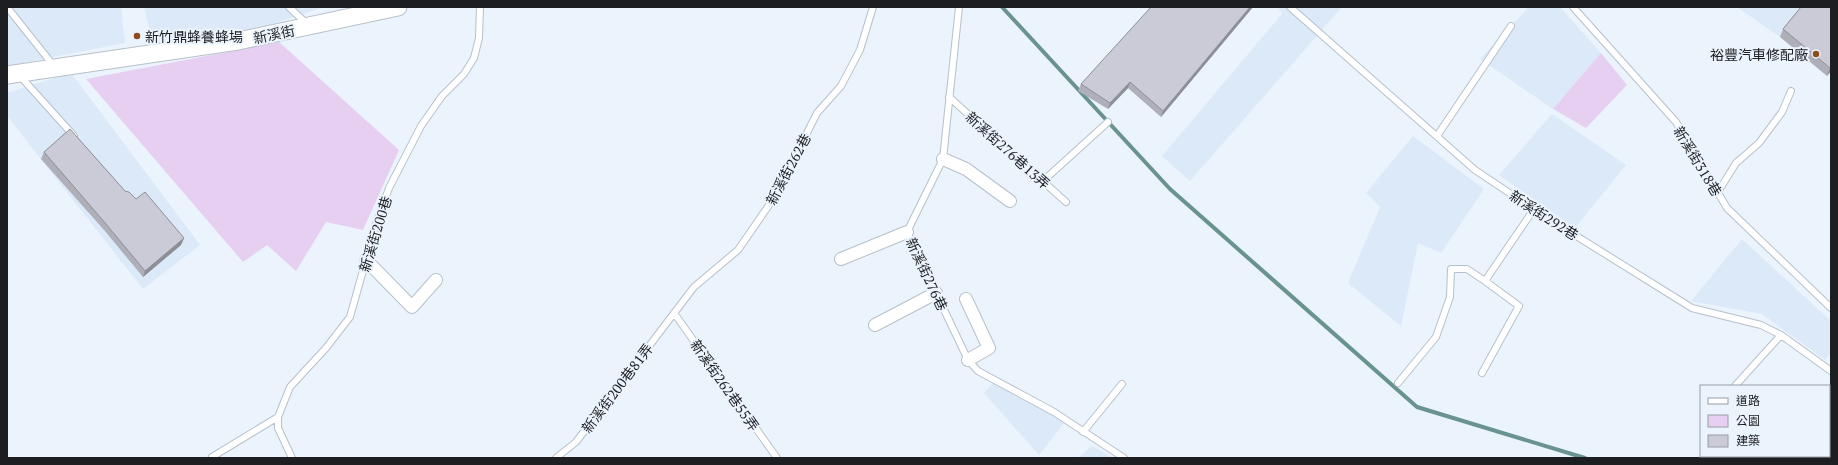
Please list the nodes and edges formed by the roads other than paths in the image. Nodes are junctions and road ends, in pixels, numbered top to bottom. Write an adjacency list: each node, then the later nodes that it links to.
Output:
1 (7, 7): 11 (lane)
2 (289, 7): 9 (lane)
3 (398, 7): 9 (street, 新溪街)
4 (480, 7): 26 (lane, 新溪街200巷)
5 (873, 7): 32 (lane, 新溪街262巷)
6 (958, 7): 14 (lane, 新溪街276巷)
7 (1290, 7): 16 (lane, 新溪街292巷)
8 (1573, 7): 20 (lane, 新溪街318巷)
9 (310, 26): 11 (street, 新溪街)
10 (1511, 26): 16 (lane)
11 (55, 68): 12 (street, 新溪街)
12 (12, 74): 17 (lane)
13 (1791, 92): 20 (lane)
14 (949, 97): 18 (lane, 新溪街276巷); 19 (lane, 新溪街276巷13弄)
15 (1108, 122): 19 (lane)
16 (1436, 136): 23 (lane, 新溪街292巷)
17 (80, 142)
18 (943, 159): 21 (street); 24 (lane, 新溪街276巷)
19 (1043, 182): 22 (lane, 新溪街276巷13弄)
20 (1718, 192): 31 (lane, 新溪街318巷)
21 (1010, 201)
22 (1066, 202)
23 (1534, 209): 28 (lane); 34 (lane, 新溪街292巷)
24 (907, 232): 25 (street); 29 (lane, 新溪街276巷)
25 (841, 259)
26 (366, 260): 27 (street); 41 (lane, 新溪街200巷)
27 (436, 280)
28 (1485, 281): 37 (lane); 38 (lane)
29 (936, 293): 33 (street); 35 (lane, 新溪街276巷)
30 (966, 300): 35 (street)
31 (1831, 308)
32 (674, 313): 45 (lane, 新溪街200巷81弄); 46 (lane, 新溪街262巷55弄)
33 (875, 325)
34 (1781, 335): 36 (lane, 新溪街292巷); 40 (lane)
35 (968, 360): 42 (lane, 新溪街276巷)
36 (1831, 371)
37 (1482, 373)
38 (1398, 382)
39 (1122, 384): 42 (lane)
40 (1736, 385)
41 (278, 417): 43 (lane); 44 (lane)
42 (1083, 432): 47 (lane, 新溪街276巷)
43 (212, 457)
44 (292, 458)
45 (556, 458)
46 (777, 458)
47 (1124, 458)

